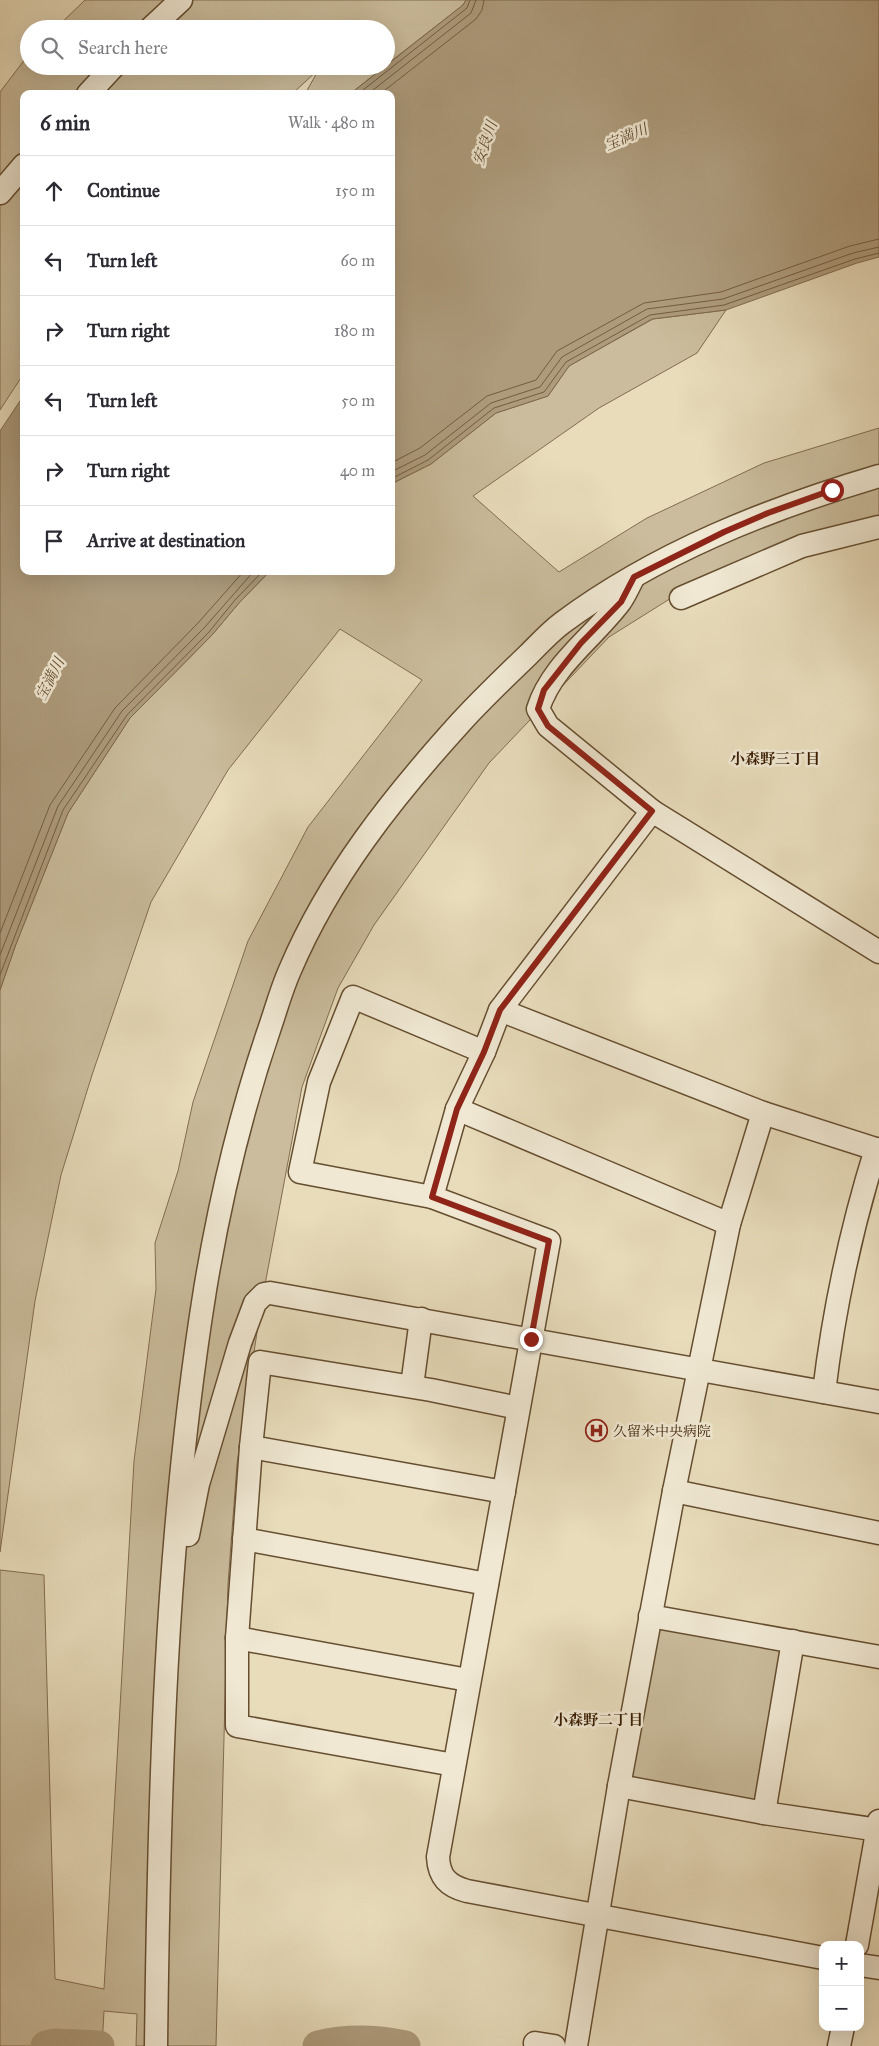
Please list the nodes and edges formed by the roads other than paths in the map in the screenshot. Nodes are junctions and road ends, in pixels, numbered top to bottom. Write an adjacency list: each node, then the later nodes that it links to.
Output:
1 (181, 0): 2 (street)
2 (160, 20)
3 (106, 75): 4 (street)
4 (92, 90)
5 (20, 170): 6 (street)
6 (0, 193)
7 (879, 476): 9 (street)
8 (879, 527): 10 (street)
9 (634, 577): 11 (street); 32 (street)
10 (681, 598)
11 (652, 811): 12 (street); 13 (street)
12 (879, 952)
13 (500, 1010): 14 (street); 16 (street)
14 (484, 1052): 15 (street); 18 (street)
15 (457, 1109): 18 (street); 19 (street)
16 (763, 1113): 17 (street); 19 (street)
17 (877, 1150): 24 (street)
18 (432, 1197): 21 (street)
19 (729, 1224): 22 (street)
20 (421, 1319): 21 (street); 23 (street); 32 (street)
21 (531, 1339): 22 (street); 26 (street)
22 (699, 1369): 24 (street); 28 (street)
23 (412, 1386): 26 (street); 27 (street)
24 (824, 1392): 25 (street)
25 (879, 1402)
26 (518, 1408): 29 (street)
27 (251, 1447): 29 (street); 31 (street)
28 (674, 1491): 30 (street); 34 (street)
29 (504, 1492): 33 (street)
30 (879, 1533)
31 (244, 1539): 33 (street); 35 (street)
32 (173, 1558): 49 (street)
33 (487, 1584): 38 (street)
34 (650, 1616): 36 (street); 40 (street)
35 (237, 1638): 38 (street); 39 (street)
36 (793, 1641): 37 (street); 41 (street)
37 (879, 1657)
38 (468, 1680): 39 (street)
39 (454, 1765): 43 (street)
40 (619, 1786): 41 (street); 43 (street)
41 (764, 1813): 42 (street)
42 (879, 1827): 44 (street)
43 (597, 1917): 45 (street); 50 (street)
44 (858, 1941)
45 (819, 1957)
46 (864, 1965): 47 (street)
47 (879, 1968)
48 (842, 2031): 51 (street)
49 (156, 2046)
50 (576, 2046)
51 (840, 2046)

